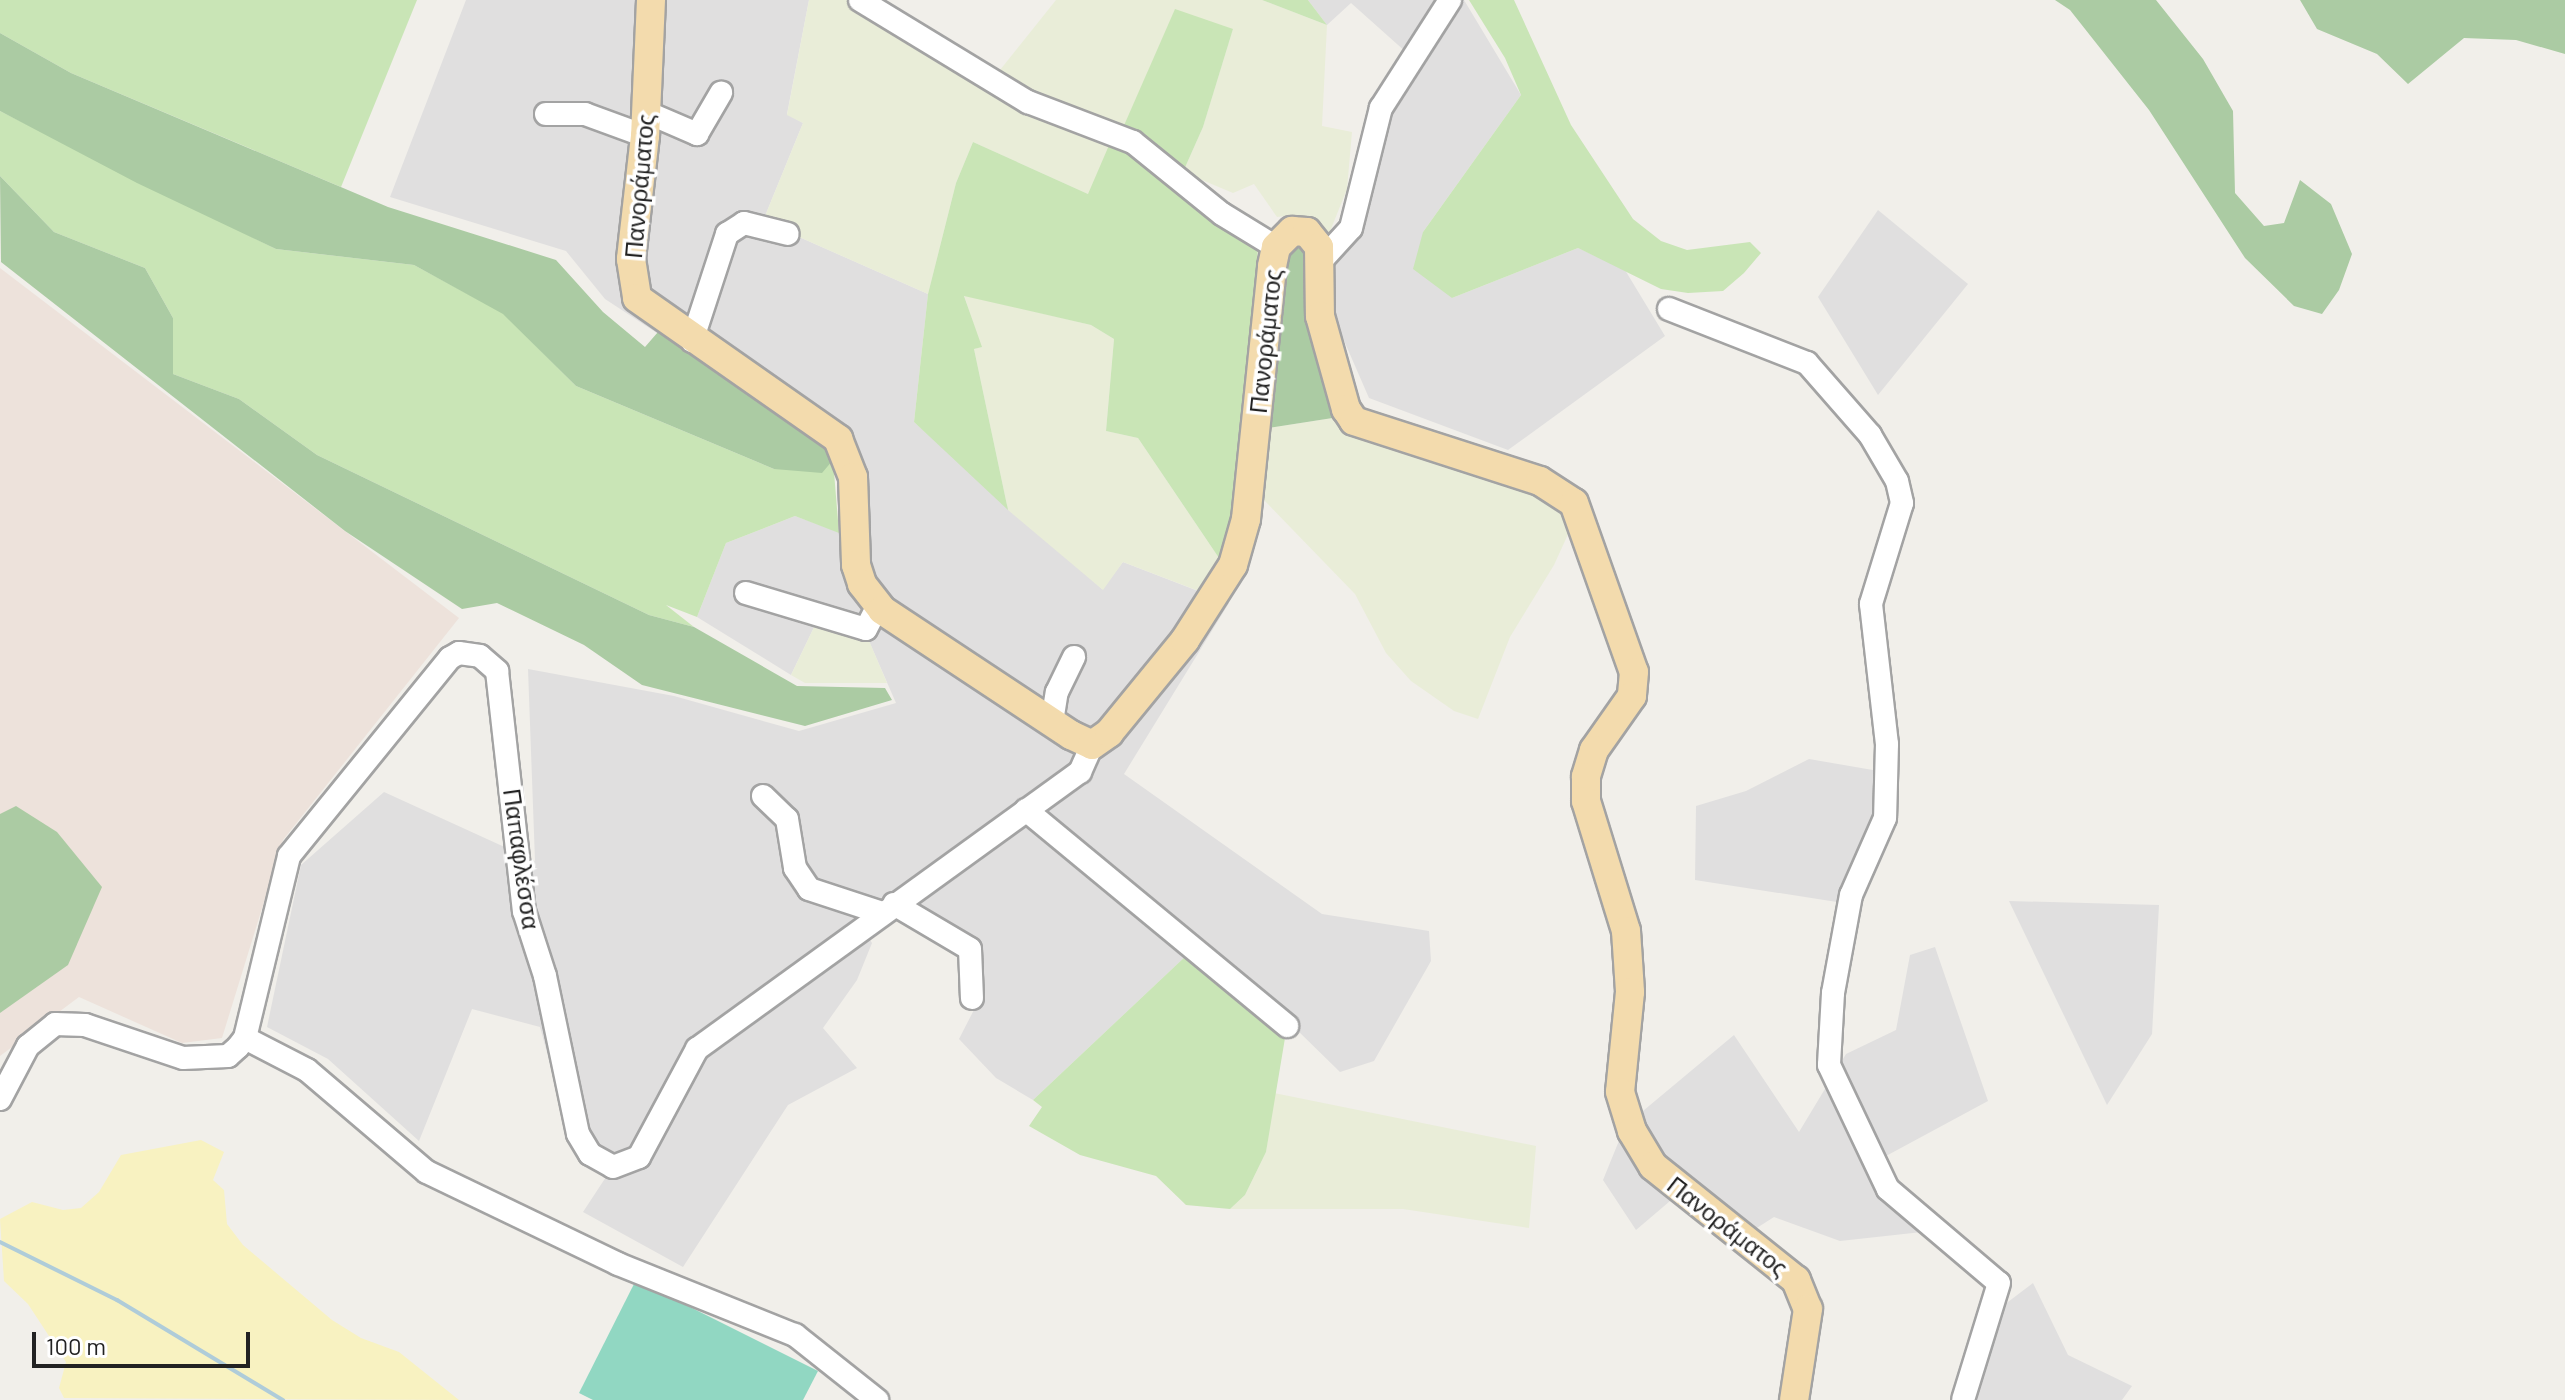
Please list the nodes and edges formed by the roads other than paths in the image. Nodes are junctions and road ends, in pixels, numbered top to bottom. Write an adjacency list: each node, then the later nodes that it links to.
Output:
1 (651, 0): 6 (main road, Πανοράματος)
2 (860, 0): 8 (street)
3 (1450, 0): 9 (street)
4 (721, 93): 6 (street)
5 (546, 114): 6 (street)
6 (646, 124): 11 (main road, Πανοράματος)
7 (788, 234): 11 (street)
8 (1276, 247): 9 (main road, Πανοράματος); 16 (main road, Πανοράματος)
9 (1319, 263): 25 (main road, Πανοράματος)
10 (1669, 309): 26 (street)
11 (692, 341): 13 (main road, Πανοράματος)
12 (746, 593): 13 (street)
13 (878, 605): 15 (main road, Πανοράματος)
14 (1074, 657): 15 (street)
15 (1052, 722): 16 (main road, Πανοράματος)
16 (1092, 745): 18 (street, Παπαφλέσσα)
17 (763, 796): 19 (street)
18 (1026, 810): 19 (street, Παπαφλέσσα); 21 (street)
19 (888, 909): 20 (street); 22 (street, Παπαφλέσσα)
20 (972, 998)
21 (1287, 1026)
22 (245, 1038): 23 (street); 24 (street)
23 (0, 1099)
24 (877, 1400)
25 (1794, 1400)
26 (1963, 1400)

